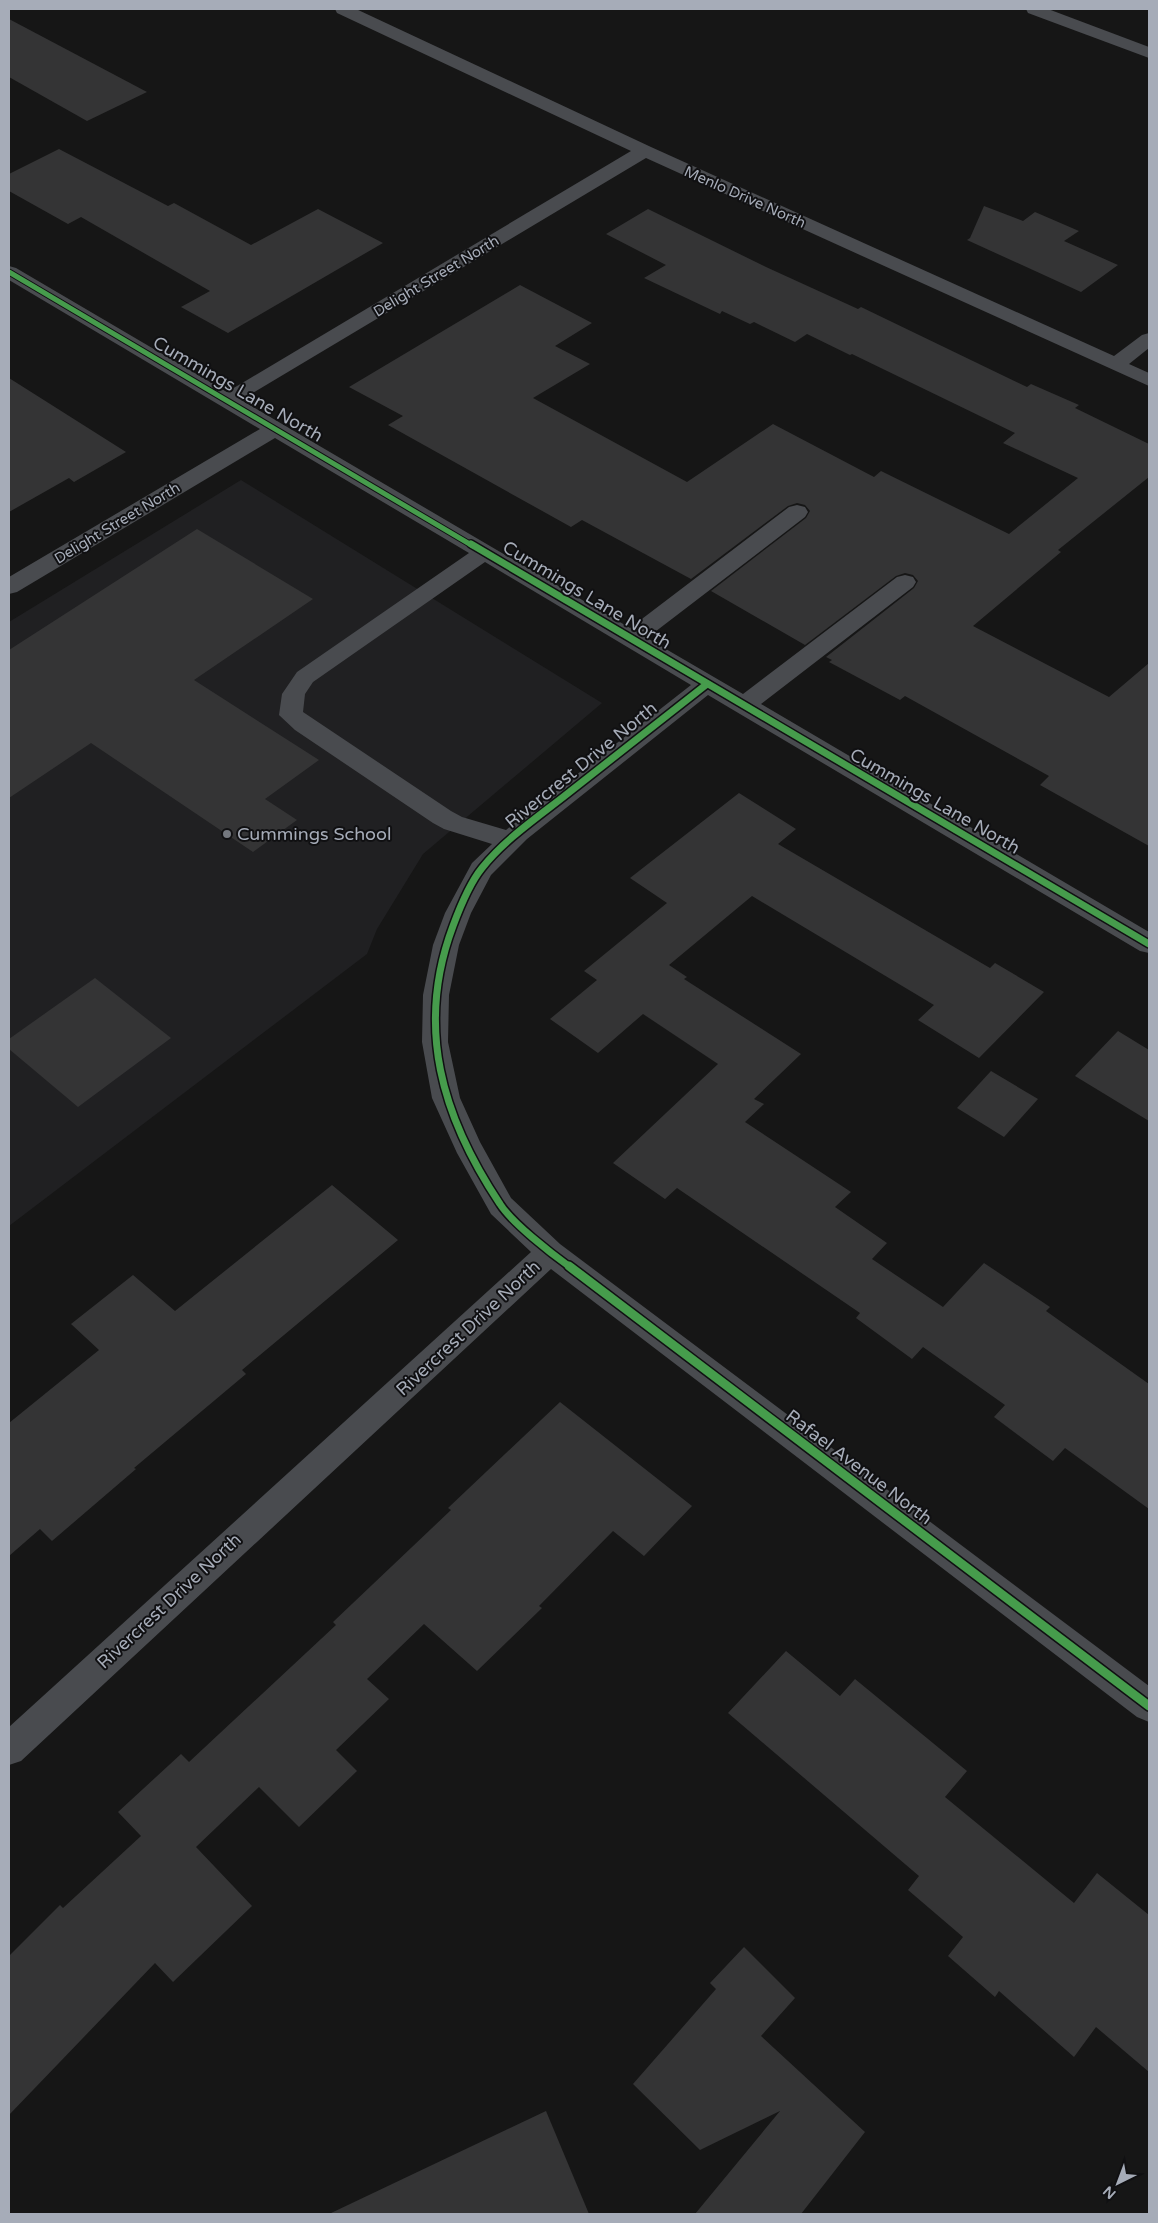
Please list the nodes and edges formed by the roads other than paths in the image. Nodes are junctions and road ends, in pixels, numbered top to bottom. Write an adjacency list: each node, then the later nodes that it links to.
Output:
1 (343, 9): 4 (street, Menlo Drive North)
2 (1034, 9): 3 (street)
3 (1149, 54)
4 (645, 152): 7 (street, Menlo Drive North); 9 (street, Delight Street North)
5 (9, 272): 9 (street, Cummings Lane North)
6 (1149, 339): 7 (street)
7 (1115, 365): 8 (street, Menlo Drive North)
8 (1149, 380)
9 (227, 400): 10 (street, Cummings Lane North)
10 (276, 428): 12 (street, Cummings Lane North); 14 (street, Delight Street North)
11 (797, 512): 15 (street)
12 (485, 552): 15 (street, Cummings Lane North); 18 (street)
13 (904, 582): 17 (street)
14 (9, 587)
15 (631, 638): 16 (street, Cummings Lane North)
16 (708, 684): 17 (street, Cummings Lane North); 18 (street, Rivercrest Drive North)
17 (744, 706): 19 (street, Cummings Lane North)
18 (510, 841): 20 (street, Rivercrest Drive North)
19 (1149, 944)
20 (550, 1252): 21 (street, Rafael Avenue North); 22 (street, Rivercrest Drive North)
21 (1149, 1706)
22 (9, 1749)

